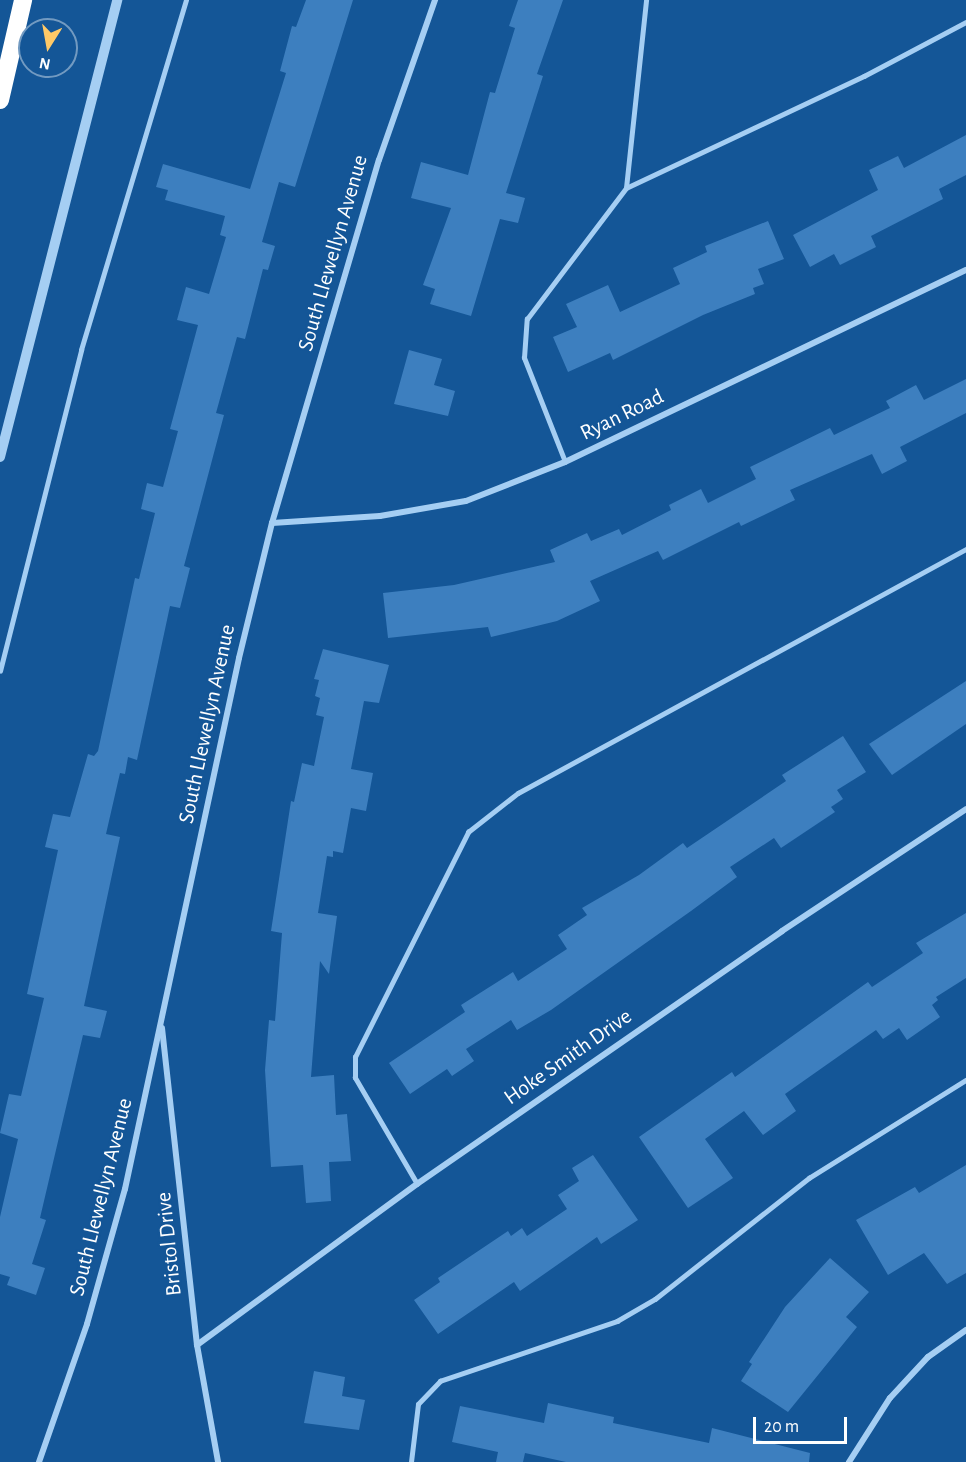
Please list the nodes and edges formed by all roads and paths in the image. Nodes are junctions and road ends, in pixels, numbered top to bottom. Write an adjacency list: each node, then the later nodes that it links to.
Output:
1 (23, 0): 7 (highway)
2 (117, 0): 10 (street)
3 (186, 0): 14 (lane)
4 (435, 0): 12 (street, South Llewellyn Avenue)
5 (646, 0): 8 (lane)
6 (966, 22): 8 (lane)
7 (0, 100)
8 (626, 188): 11 (lane)
9 (966, 270): 11 (street, Ryan Road)
10 (0, 457)
11 (565, 462): 12 (street, Ryan Road)
12 (272, 523): 16 (street, South Llewellyn Avenue)
13 (966, 549): 18 (lane)
14 (0, 671)
15 (966, 809): 18 (street, Hoke Smith Drive)
16 (161, 1022): 20 (street, Bristol Drive); 21 (street, South Llewellyn Avenue)
17 (966, 1080): 23 (lane)
18 (417, 1184): 20 (street, Hoke Smith Drive)
19 (966, 1330): 24 (street)
20 (197, 1345): 22 (street, Bristol Drive)
21 (39, 1462)
22 (218, 1462)
23 (411, 1462)
24 (849, 1462)

